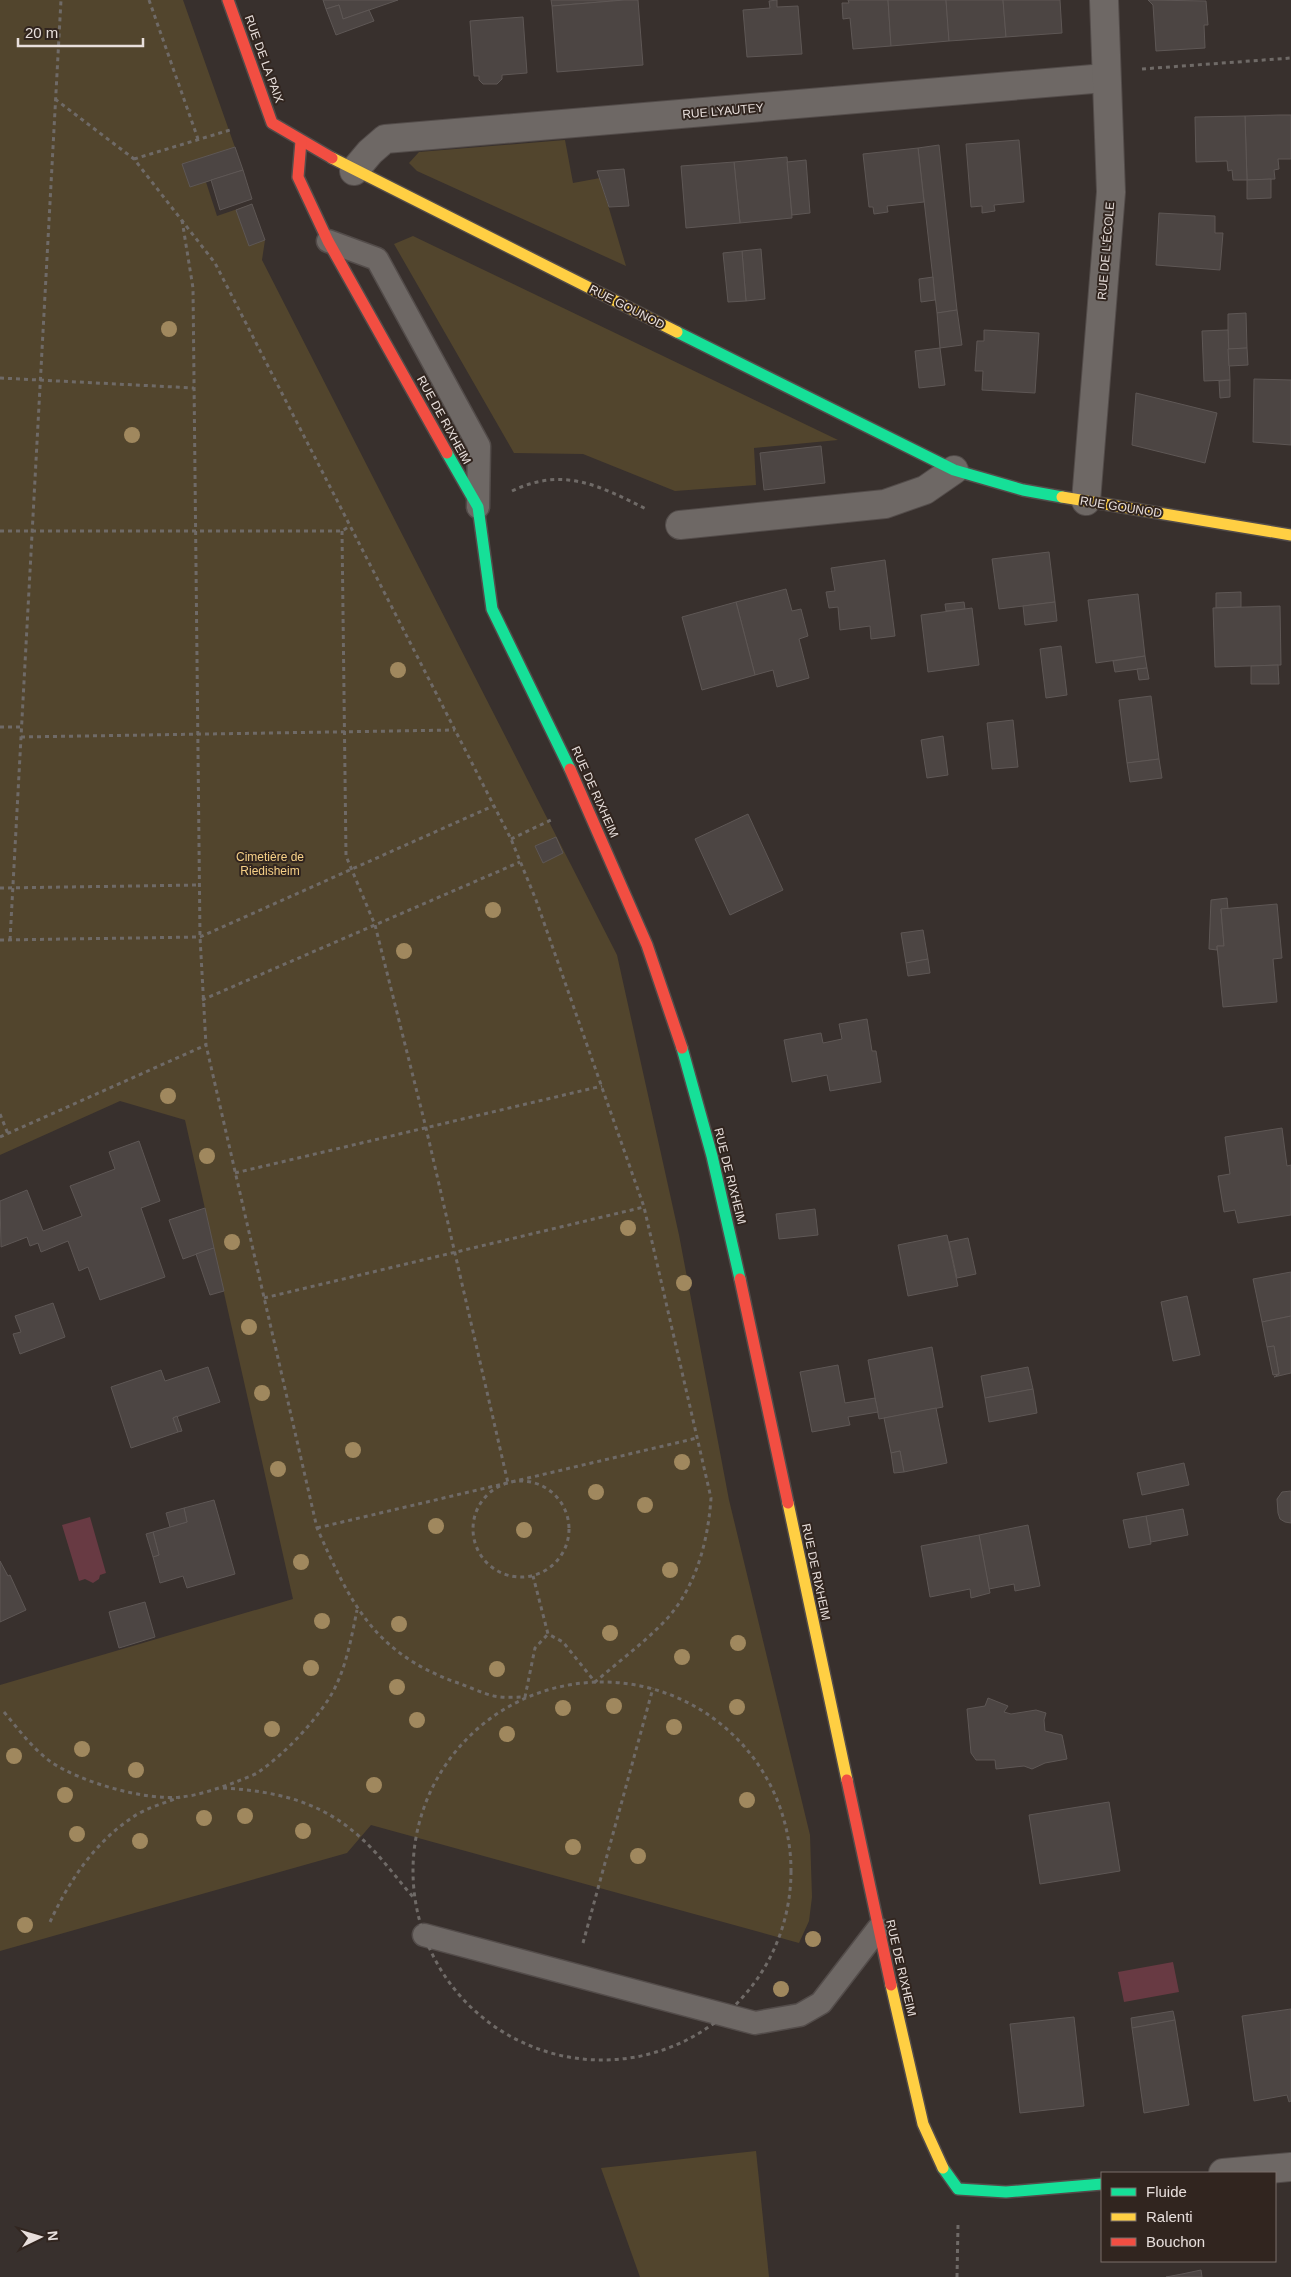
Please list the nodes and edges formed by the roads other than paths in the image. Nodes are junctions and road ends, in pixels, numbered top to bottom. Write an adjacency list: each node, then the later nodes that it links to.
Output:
1 (228, 0): 4 (street, RUE DE LA PAIX)
2 (1104, 0): 3 (street, RUE DE L'ÉCOLE)
3 (1105, 78): 5 (street, RUE LYAUTEY); 8 (street, RUE DE L'ÉCOLE)
4 (301, 141): 5 (street, RUE GOUNOD); 6 (street, RUE DE RIXHEIM)
5 (354, 171): 7 (street, RUE GOUNOD)
6 (328, 240): 9 (street, RUE DE RIXHEIM); 9 (lane)
7 (954, 470): 8 (street, RUE GOUNOD); 10 (street)
8 (1086, 501): 11 (street, RUE GOUNOD)
9 (478, 507): 12 (street, RUE DE RIXHEIM)
10 (680, 525)
11 (1291, 535)
12 (878, 1929): 13 (lane); 16 (street, RUE DE RIXHEIM)
13 (424, 1935)
14 (1291, 2167): 15 (street)
15 (1234, 2172)
16 (1101, 2184)

